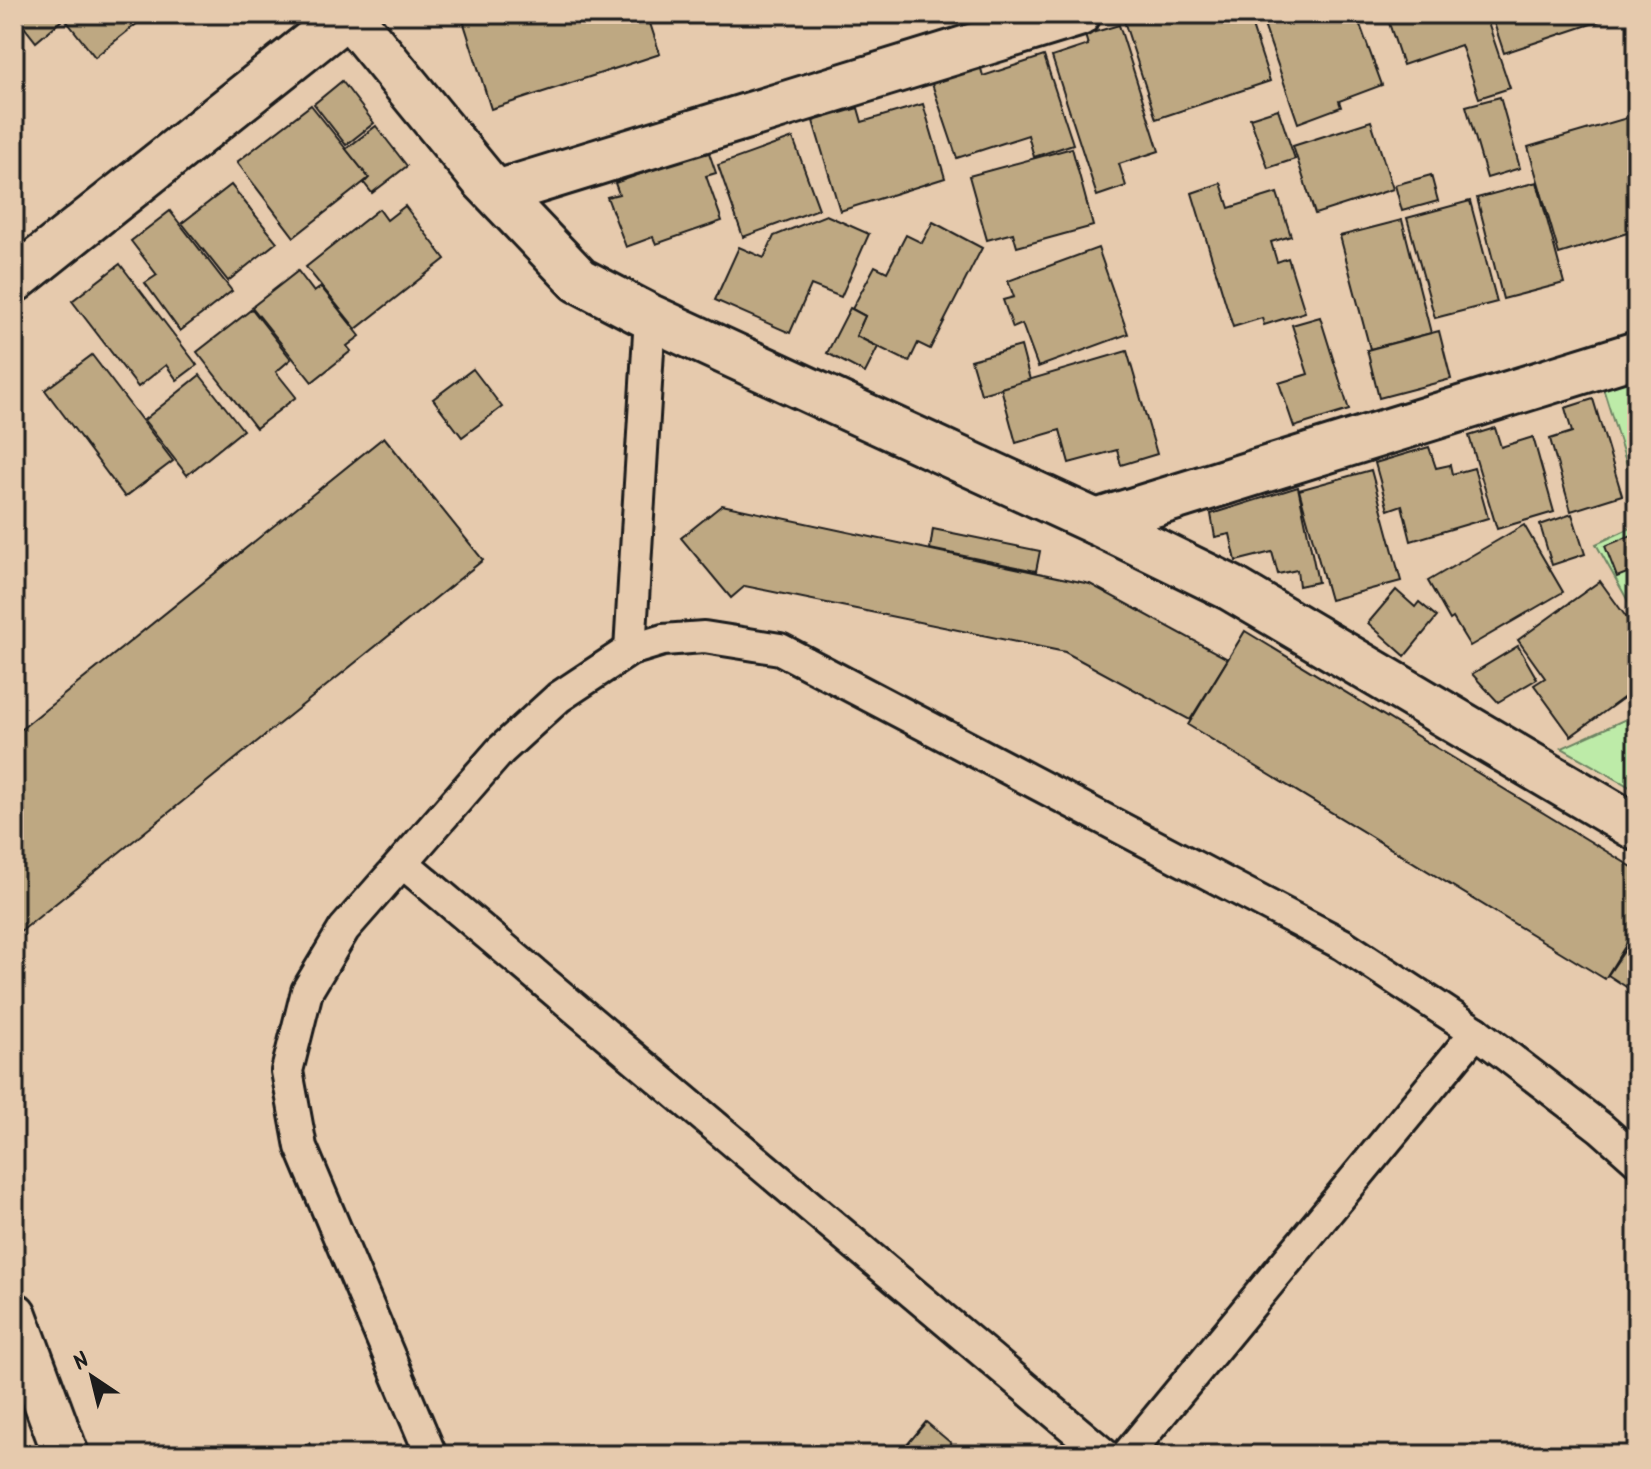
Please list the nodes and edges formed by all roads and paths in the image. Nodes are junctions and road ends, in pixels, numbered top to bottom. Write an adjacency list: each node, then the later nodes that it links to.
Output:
1 (348, 14): 3 (street); 4 (street)
2 (1078, 14): 3 (street)
3 (497, 193): 5 (street)
4 (14, 280)
5 (650, 317): 7 (street); 8 (lane)
6 (1637, 354): 7 (street)
7 (1096, 522): 9 (street)
8 (630, 650): 10 (lane); 11 (lane)
9 (1637, 828)
10 (403, 863): 16 (lane); 17 (lane)
11 (1476, 1032): 12 (lane); 18 (lane)
12 (1637, 1160)
13 (14, 1315): 14 (street)
14 (23, 1369): 15 (street)
15 (66, 1455)
16 (431, 1455)
17 (1105, 1455)
18 (1127, 1455)

